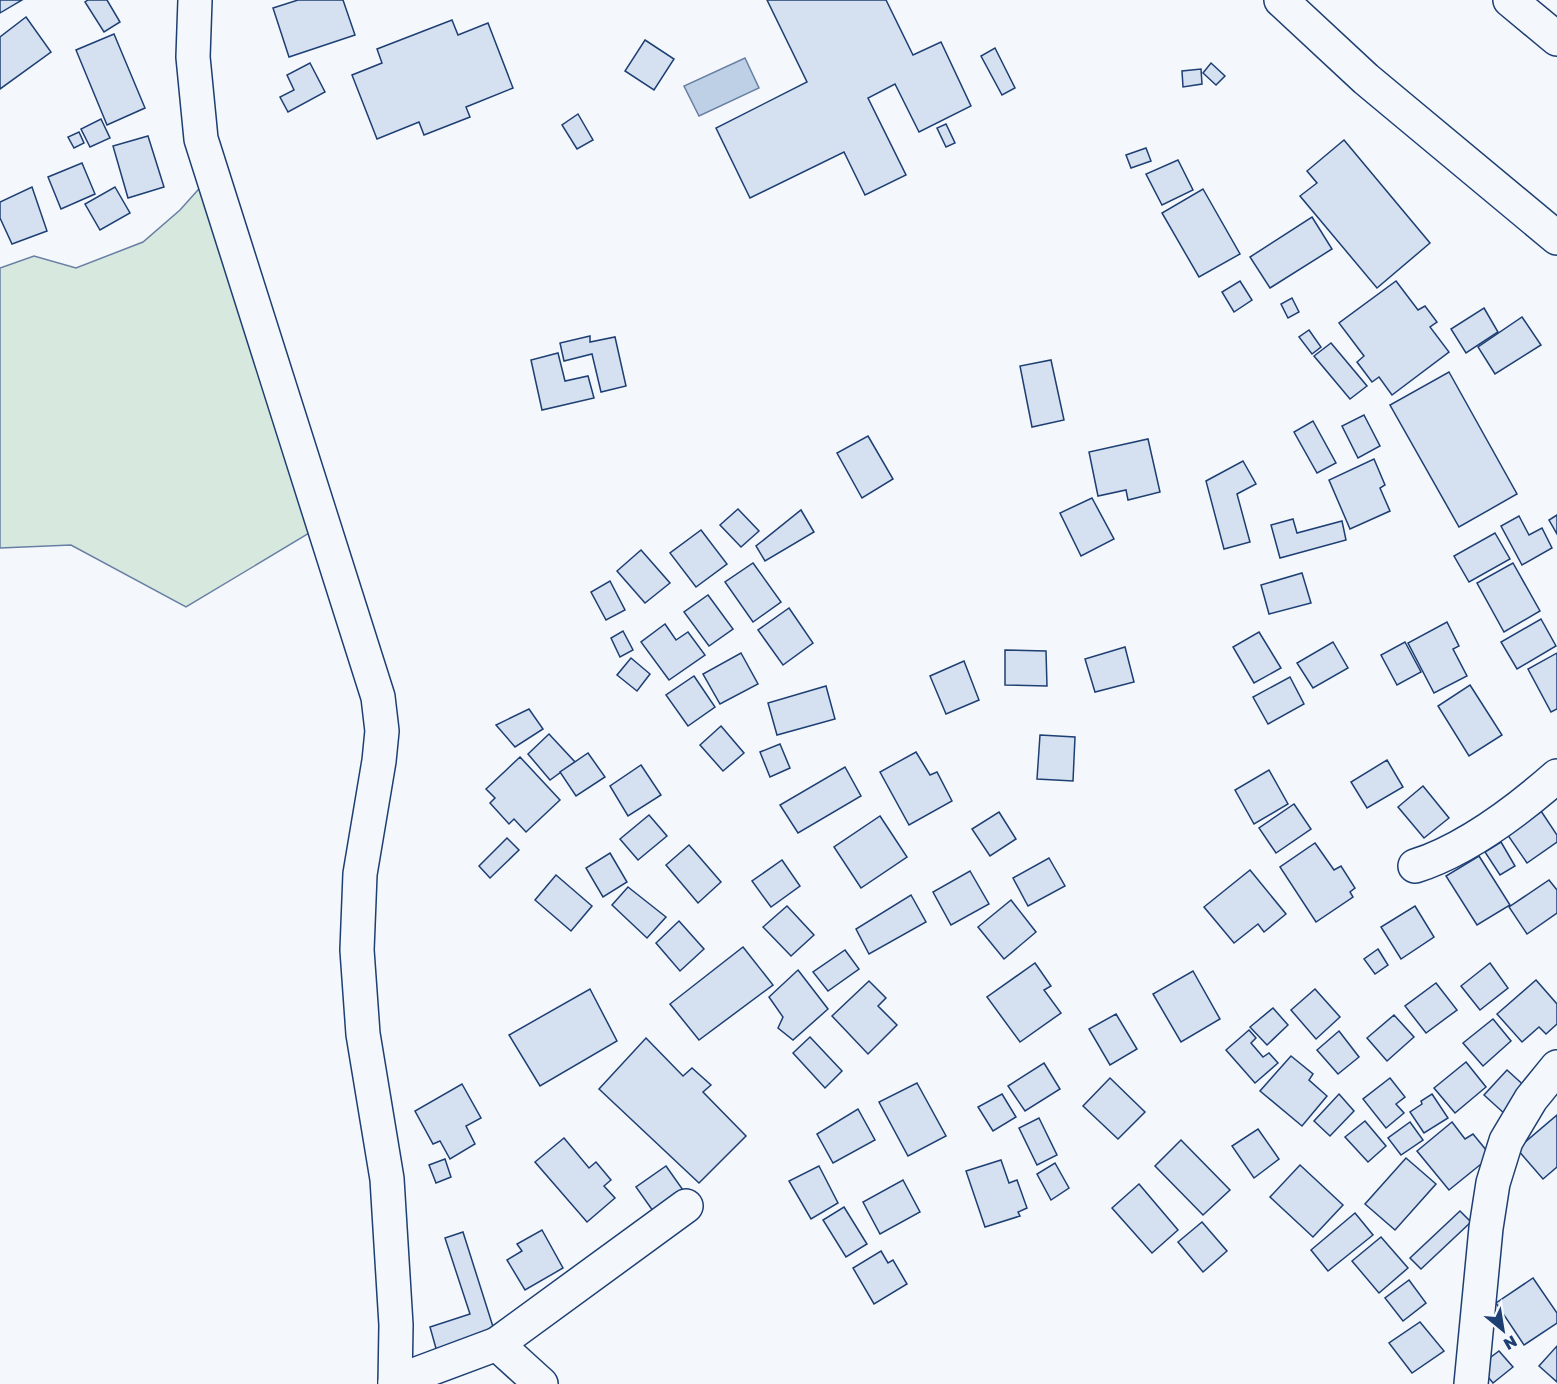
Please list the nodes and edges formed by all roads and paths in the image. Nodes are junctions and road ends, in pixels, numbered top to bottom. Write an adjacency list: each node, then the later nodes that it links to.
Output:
1 (195, 0): 11 (street)
2 (1281, 0): 5 (street)
3 (1510, 0): 4 (street)
4 (1557, 39)
5 (1557, 238)
6 (1557, 776): 7 (street)
7 (1415, 866)
8 (1557, 1067): 13 (street)
9 (686, 1206): 10 (street)
10 (497, 1344): 11 (street); 12 (street)
11 (395, 1383)
12 (541, 1384)
13 (1471, 1384)

